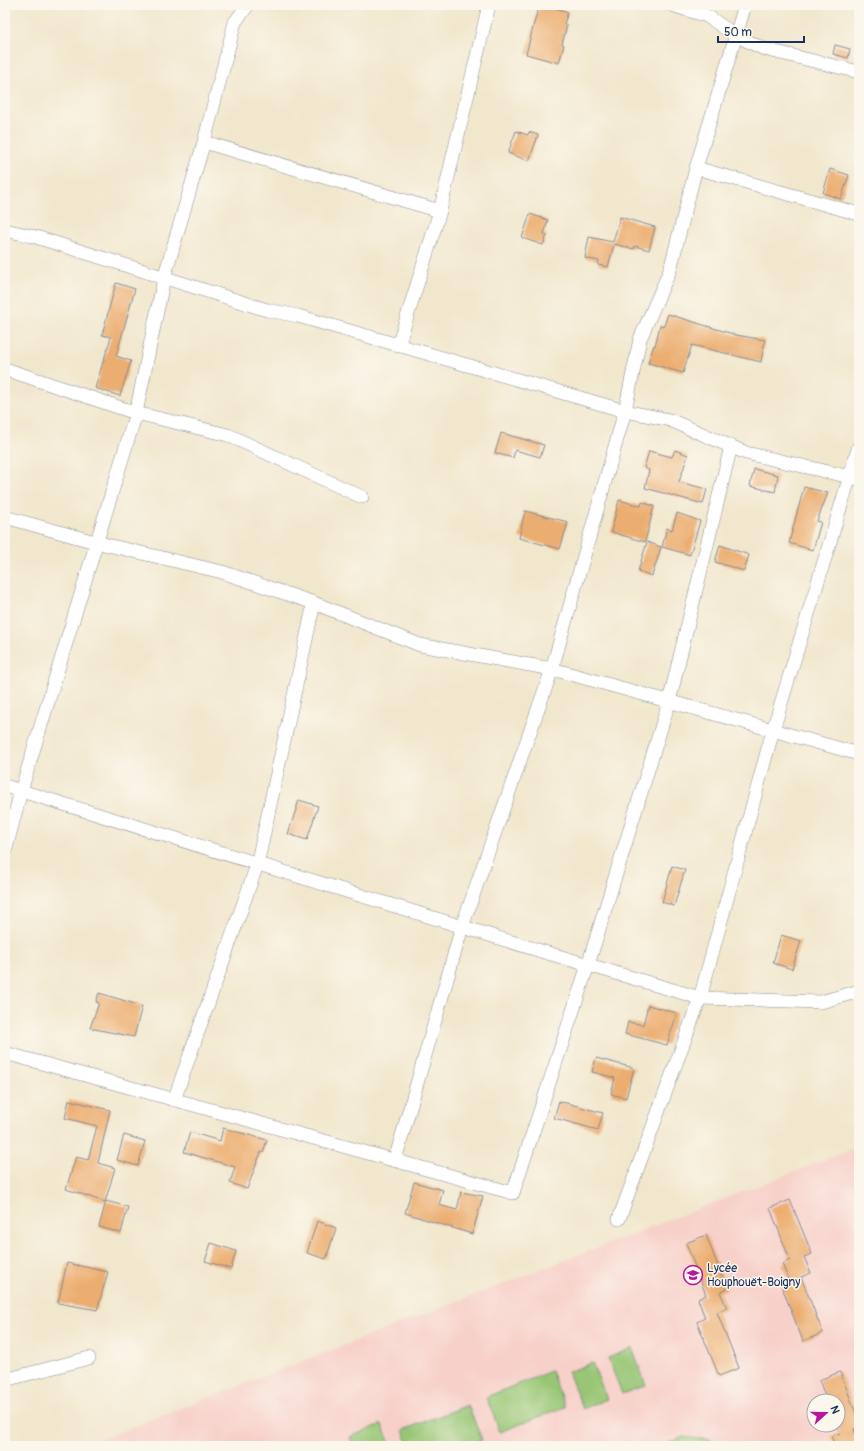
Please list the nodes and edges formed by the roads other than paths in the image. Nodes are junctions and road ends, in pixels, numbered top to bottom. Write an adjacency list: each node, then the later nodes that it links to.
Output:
1 (248, 5): 7 (street)
2 (489, 5): 9 (street)
3 (672, 5): 5 (street)
4 (744, 5): 5 (street)
5 (734, 35): 6 (street); 8 (street)
6 (859, 72)
7 (204, 142): 9 (street); 12 (street)
8 (696, 168): 10 (street); 15 (street)
9 (440, 211): 13 (street)
10 (859, 214)
11 (5, 230): 12 (street)
12 (164, 278): 13 (street); 16 (street)
13 (398, 346): 15 (street)
14 (5, 368): 16 (street)
15 (625, 411): 17 (street); 24 (street)
16 (136, 413): 20 (street); 22 (street)
17 (731, 446): 19 (street); 25 (street)
18 (859, 446): 19 (street)
19 (855, 478): 26 (street)
20 (362, 497)
21 (5, 517): 22 (street)
22 (95, 542): 23 (street); 29 (street)
23 (314, 603): 24 (street); 31 (street)
24 (552, 669): 25 (street); 32 (street)
25 (669, 702): 26 (street); 33 (street)
26 (773, 730): 27 (street); 35 (street)
27 (859, 754)
28 (5, 786): 29 (street)
29 (21, 791): 30 (street); 31 (street)
30 (5, 852)
31 (257, 865): 32 (street); 37 (street)
32 (462, 927): 33 (street); 38 (street)
33 (588, 965): 35 (street); 38 (street)
34 (859, 991): 35 (street)
35 (700, 998): 39 (street)
36 (5, 1053): 37 (street)
37 (174, 1100): 38 (street)
38 (395, 1160)
39 (619, 1219)
40 (89, 1358): 41 (street)
41 (5, 1380)

